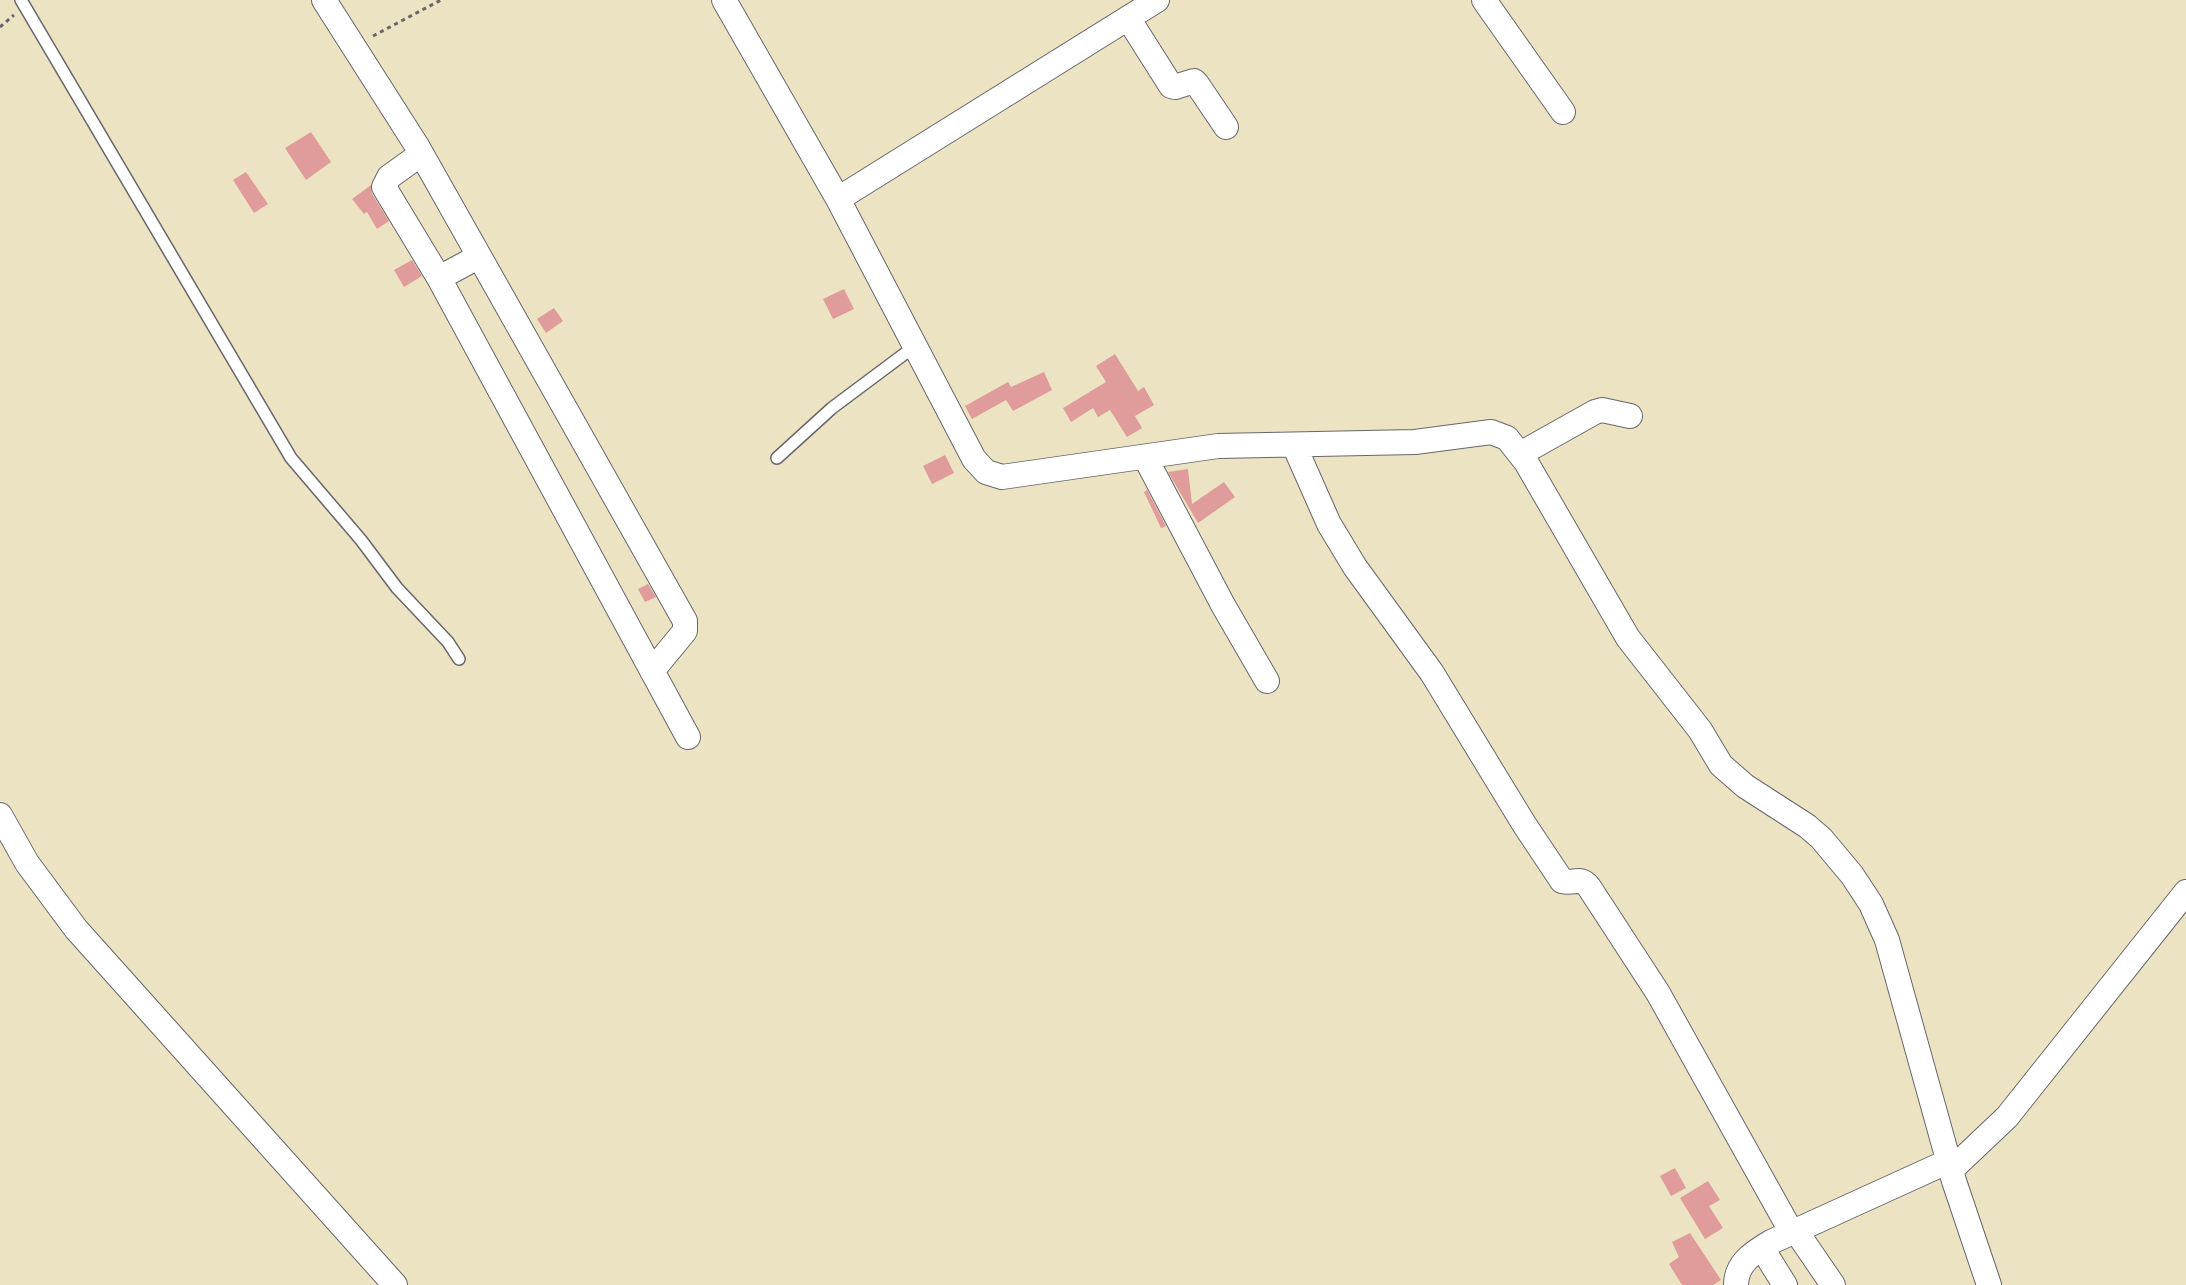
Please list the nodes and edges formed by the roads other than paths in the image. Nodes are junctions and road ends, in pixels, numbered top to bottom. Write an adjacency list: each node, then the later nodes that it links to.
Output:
1 (21, 0): 19 (lane)
2 (324, 0): 9 (street)
3 (724, 0): 10 (street)
4 (1157, 0): 6 (street)
5 (1484, 0): 7 (street)
6 (1128, 18): 8 (street); 10 (street)
7 (1563, 112)
8 (1226, 127)
9 (422, 154): 11 (street); 12 (street)
10 (838, 199): 13 (street)
11 (478, 257): 12 (street); 20 (street)
12 (439, 278): 20 (street)
13 (915, 346): 17 (street); 18 (lane)
14 (1630, 416): 16 (street)
15 (1294, 445): 16 (street); 17 (street); 26 (street)
16 (1520, 454): 25 (street)
17 (1145, 456): 21 (street)
18 (777, 458)
19 (459, 659)
20 (652, 671): 22 (street)
21 (1267, 681)
22 (688, 737)
23 (0, 815): 28 (street)
24 (2186, 892): 25 (street)
25 (1950, 1166): 26 (street); 32 (street)
26 (1794, 1232): 27 (street); 31 (street)
27 (1762, 1248): 29 (street); 30 (street)
28 (395, 1285)
29 (1736, 1285)
30 (1785, 1285)
31 (1833, 1285)
32 (1989, 1285)

